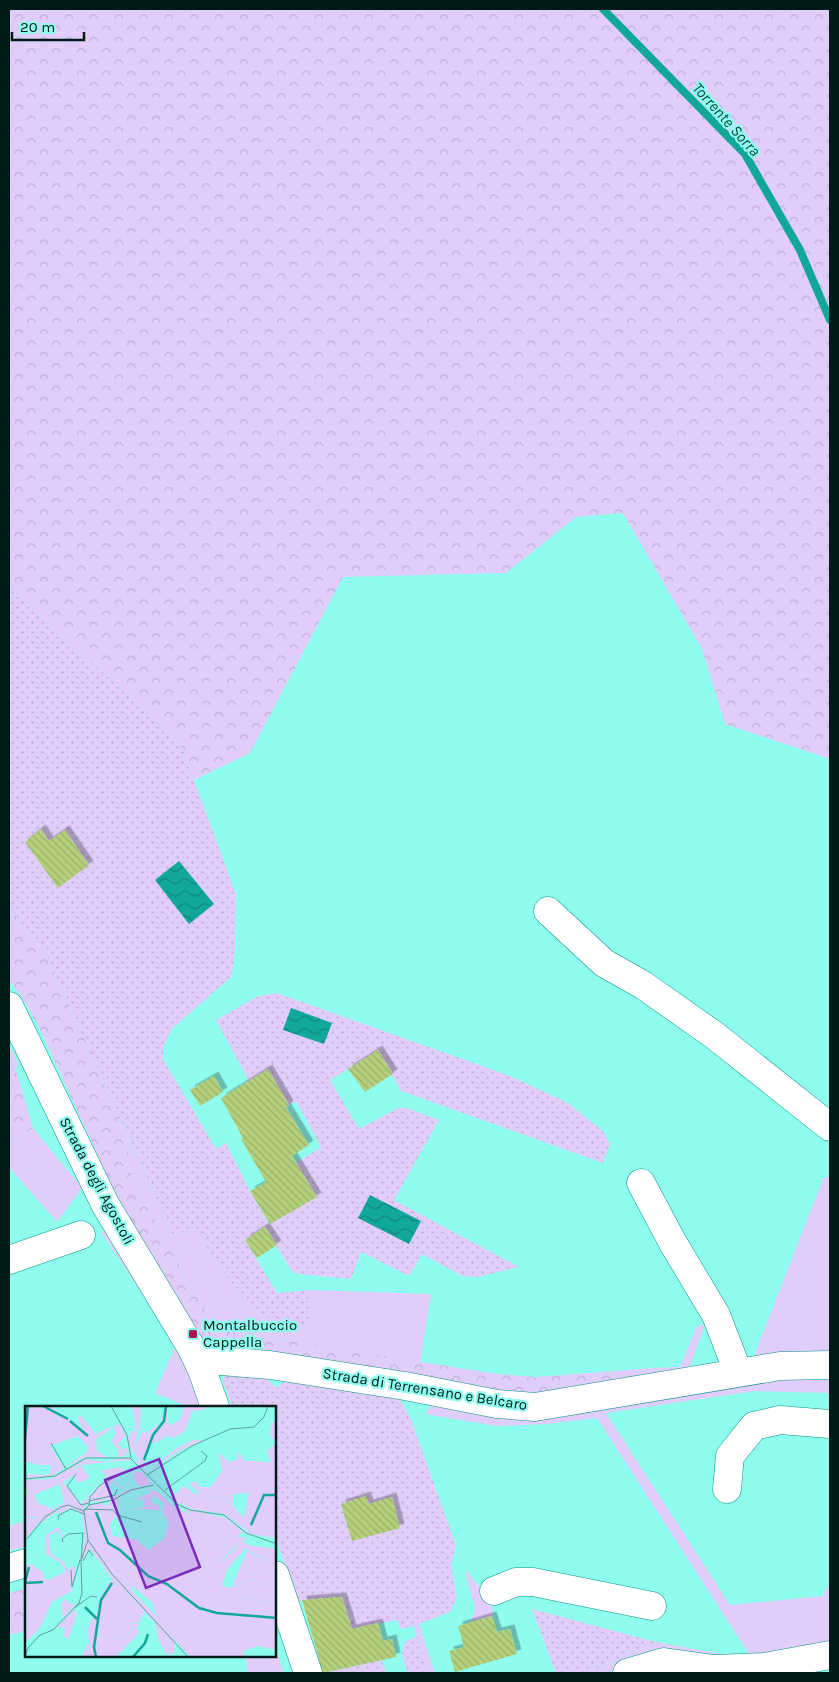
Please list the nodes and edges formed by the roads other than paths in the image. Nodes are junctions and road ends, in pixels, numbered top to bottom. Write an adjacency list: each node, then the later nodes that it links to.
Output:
1 (548, 910): 3 (street)
2 (9, 1006): 7 (street, Strada degli Agostoli)
3 (830, 1127)
4 (641, 1182): 9 (street)
5 (81, 1235): 6 (street)
6 (9, 1260)
7 (197, 1359): 9 (street, Strada di Terrensano e Belcaro); 10 (street, Strada degli Agostoli)
8 (830, 1366): 9 (street, Strada di Terrensano e Belcaro)
9 (738, 1372)
10 (215, 1406)
11 (830, 1424): 12 (street)
12 (726, 1489)
13 (25, 1563): 14 (street)
14 (9, 1568)
15 (276, 1578): 19 (street)
16 (494, 1591): 17 (street)
17 (652, 1606)
18 (830, 1655): 20 (street)
19 (308, 1673)
20 (627, 1673)

